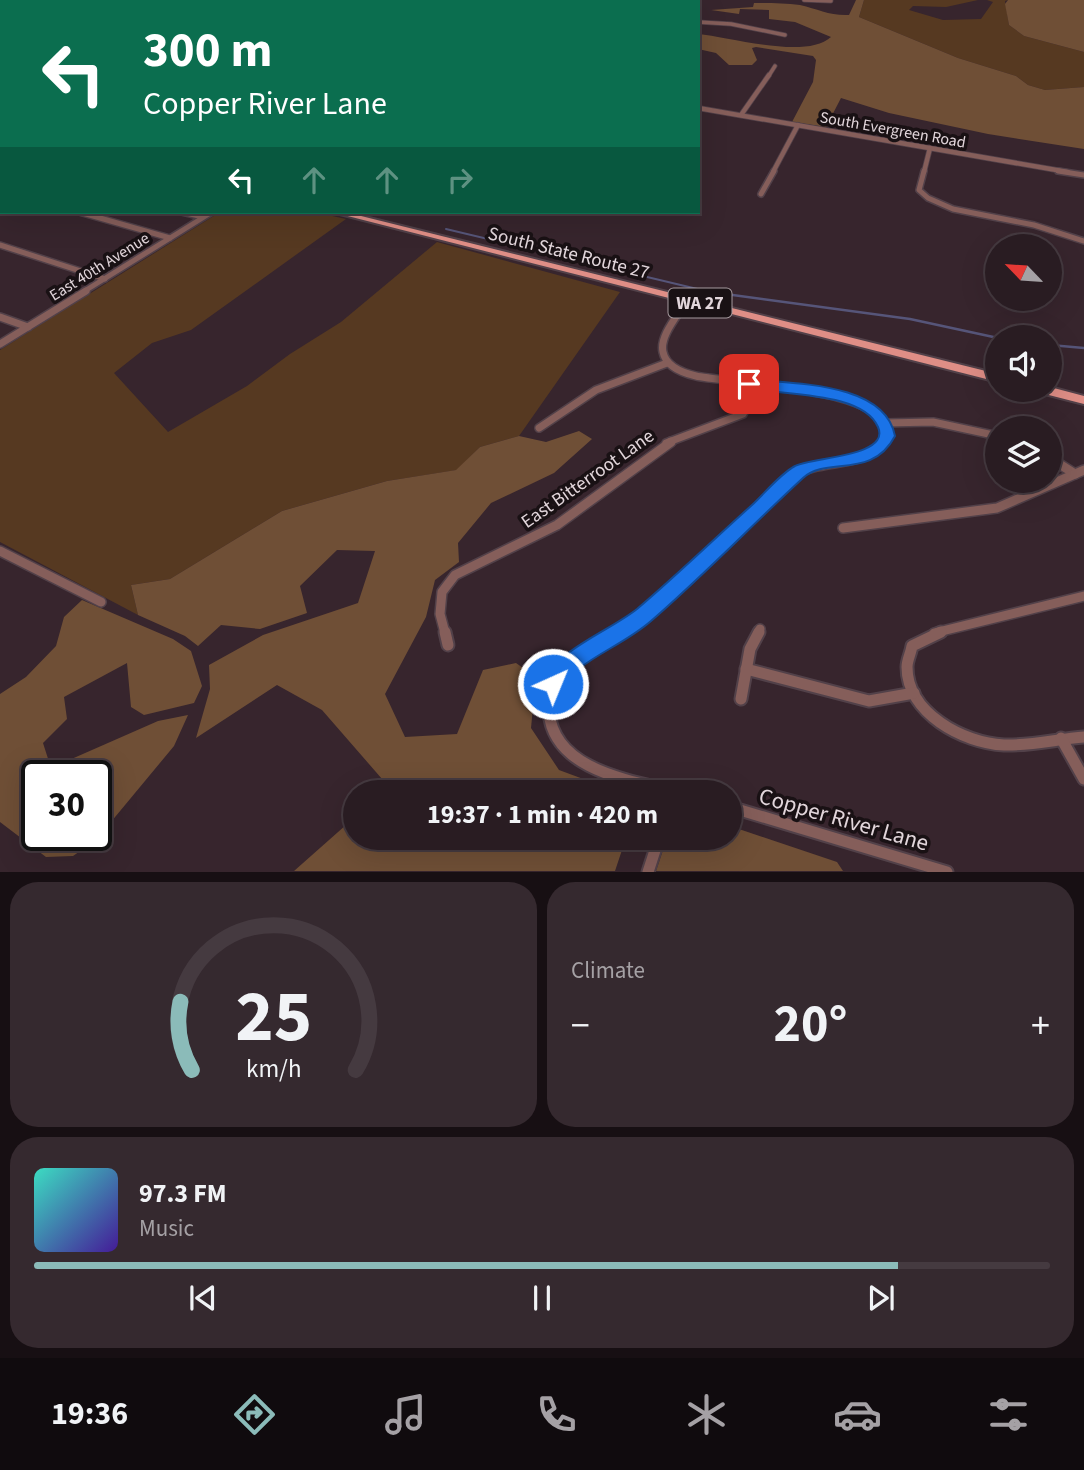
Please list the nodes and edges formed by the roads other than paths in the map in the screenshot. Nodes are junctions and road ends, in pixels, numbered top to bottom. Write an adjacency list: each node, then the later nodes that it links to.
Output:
1 (804, 0): 2 (street)
2 (831, 1)
3 (700, 22): 4 (street)
4 (785, 36)
5 (775, 66): 7 (street)
6 (700, 108): 7 (street, South Evergreen Road)
7 (741, 115): 8 (street, South Evergreen Road)
8 (798, 125): 9 (street, South Evergreen Road); 11 (street)
9 (930, 148): 10 (street, South Evergreen Road); 18 (street)
10 (1084, 175)
11 (761, 194)
12 (86, 214): 17 (street)
13 (190, 214): 16 (street)
14 (208, 214): 16 (street, East 40th Avenue)
15 (344, 214): 21 (main road, South State Route 27 / WA 27)
16 (203, 217): 17 (street, East 40th Avenue)
17 (170, 238): 20 (street, East 40th Avenue)
18 (1084, 241)
19 (0, 245): 20 (street)
20 (105, 279): 23 (street, East 40th Avenue)
21 (687, 300): 25 (street); 26 (main road, South State Route 27 / WA 27)
22 (0, 317): 23 (street)
23 (28, 327): 24 (street, East 40th Avenue)
24 (0, 344)
25 (667, 363): 27 (street); 31 (street)
26 (985, 375)
27 (749, 384): 30 (street); 40 (street, East Bitterroot Lane)
28 (1062, 394): 29 (main road)
29 (1084, 400)
30 (885, 423): 32 (street); 47 (street)
31 (539, 428)
32 (985, 433)
33 (1062, 464): 34 (street)
34 (1080, 472): 35 (street)
35 (843, 528)
36 (0, 551): 38 (street)
37 (1084, 596): 42 (street)
38 (101, 601)
39 (760, 629): 41 (street)
40 (448, 645)
41 (746, 670): 42 (street); 43 (street)
42 (914, 693): 45 (street)
43 (741, 699)
44 (1084, 737): 45 (street)
45 (1061, 738): 46 (street)
46 (1084, 779)
47 (638, 780)
48 (742, 811): 51 (street, Copper River Lane)
49 (655, 850): 50 (street)
50 (648, 872)
51 (947, 872)

